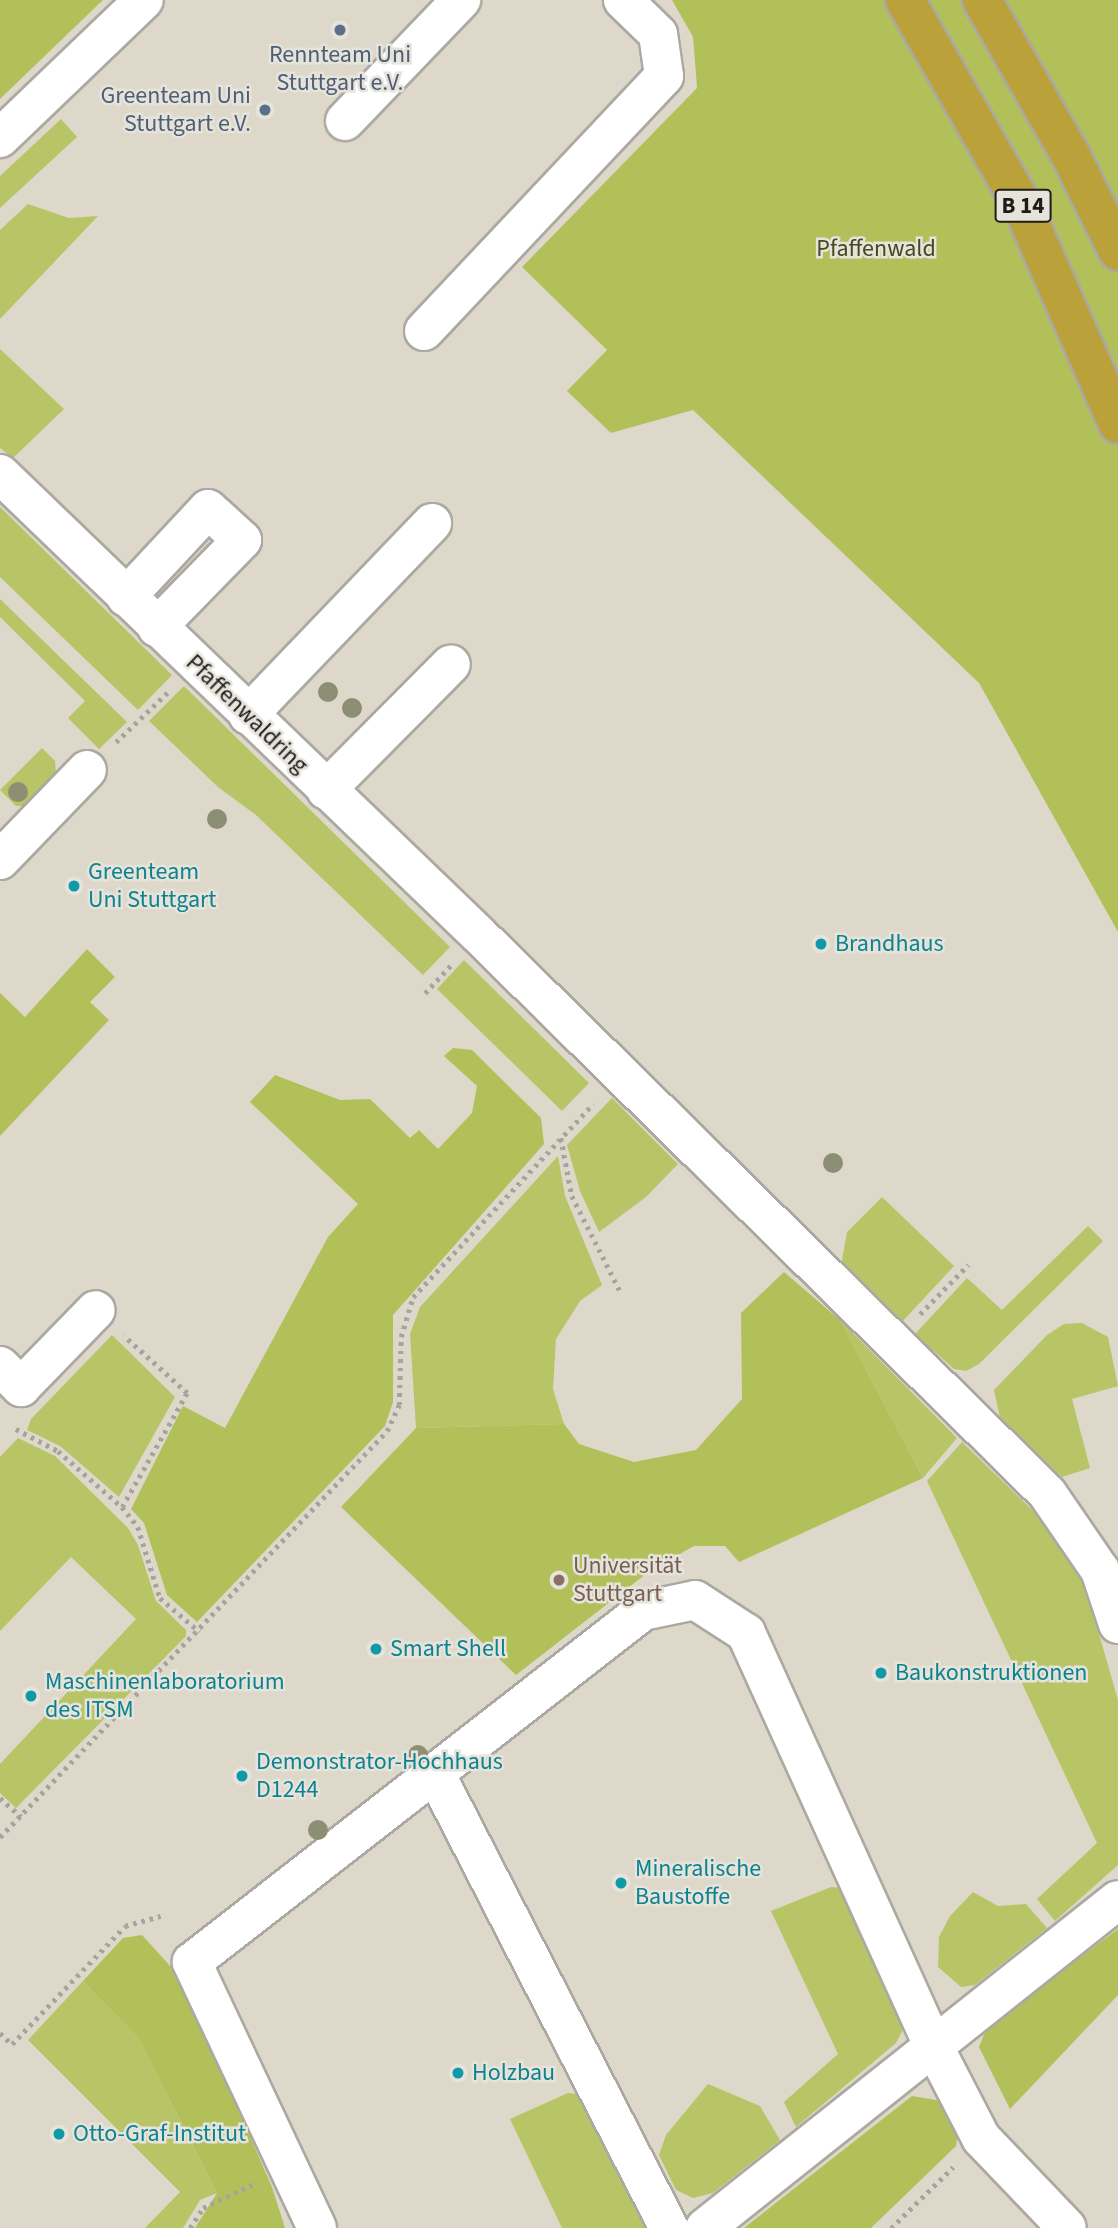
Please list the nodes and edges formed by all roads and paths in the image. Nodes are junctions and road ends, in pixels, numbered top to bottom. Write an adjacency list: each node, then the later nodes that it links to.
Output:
1 (144, 0): 7 (street)
2 (461, 0): 6 (street)
3 (623, 0): 9 (street)
4 (905, 0): 10 (highway, B 14)
5 (982, 0): 8 (highway, B 14)
6 (345, 121)
7 (0, 138)
8 (1118, 251)
9 (424, 331)
10 (1118, 424)
11 (0, 474): 13 (street, Pfaffenwaldring)
12 (432, 523): 16 (street)
13 (125, 597): 14 (street, Pfaffenwaldring); 14 (street)
14 (157, 627): 16 (street, Pfaffenwaldring)
15 (451, 664): 18 (street)
16 (248, 715): 18 (street, Pfaffenwaldring)
17 (87, 770): 19 (street)
18 (326, 790): 23 (street, Pfaffenwaldring)
19 (0, 860)
20 (968, 1265): 23 (path)
21 (621, 1293): 28 (path)
22 (96, 1310): 24 (street); 26 (path)
23 (892, 1342): 27 (street, Pfaffenwaldring)
24 (0, 1366)
25 (12, 1426): 26 (path)
26 (122, 1507): 28 (path)
27 (1118, 1624)
28 (200, 1632): 31 (path)
29 (436, 1775): 36 (street); 38 (street); 41 (street)
30 (0, 1798): 31 (path)
31 (20, 1816): 32 (path)
32 (0, 1837)
33 (1118, 1900): 36 (street)
34 (162, 1916): 35 (path)
35 (0, 2033)
36 (933, 2045): 37 (street); 42 (street)
37 (981, 2138): 43 (path); 44 (street)
38 (289, 2167): 39 (path); 40 (street)
39 (190, 2228)
40 (317, 2228)
41 (669, 2228)
42 (705, 2228)
43 (891, 2228)
44 (1067, 2228)

